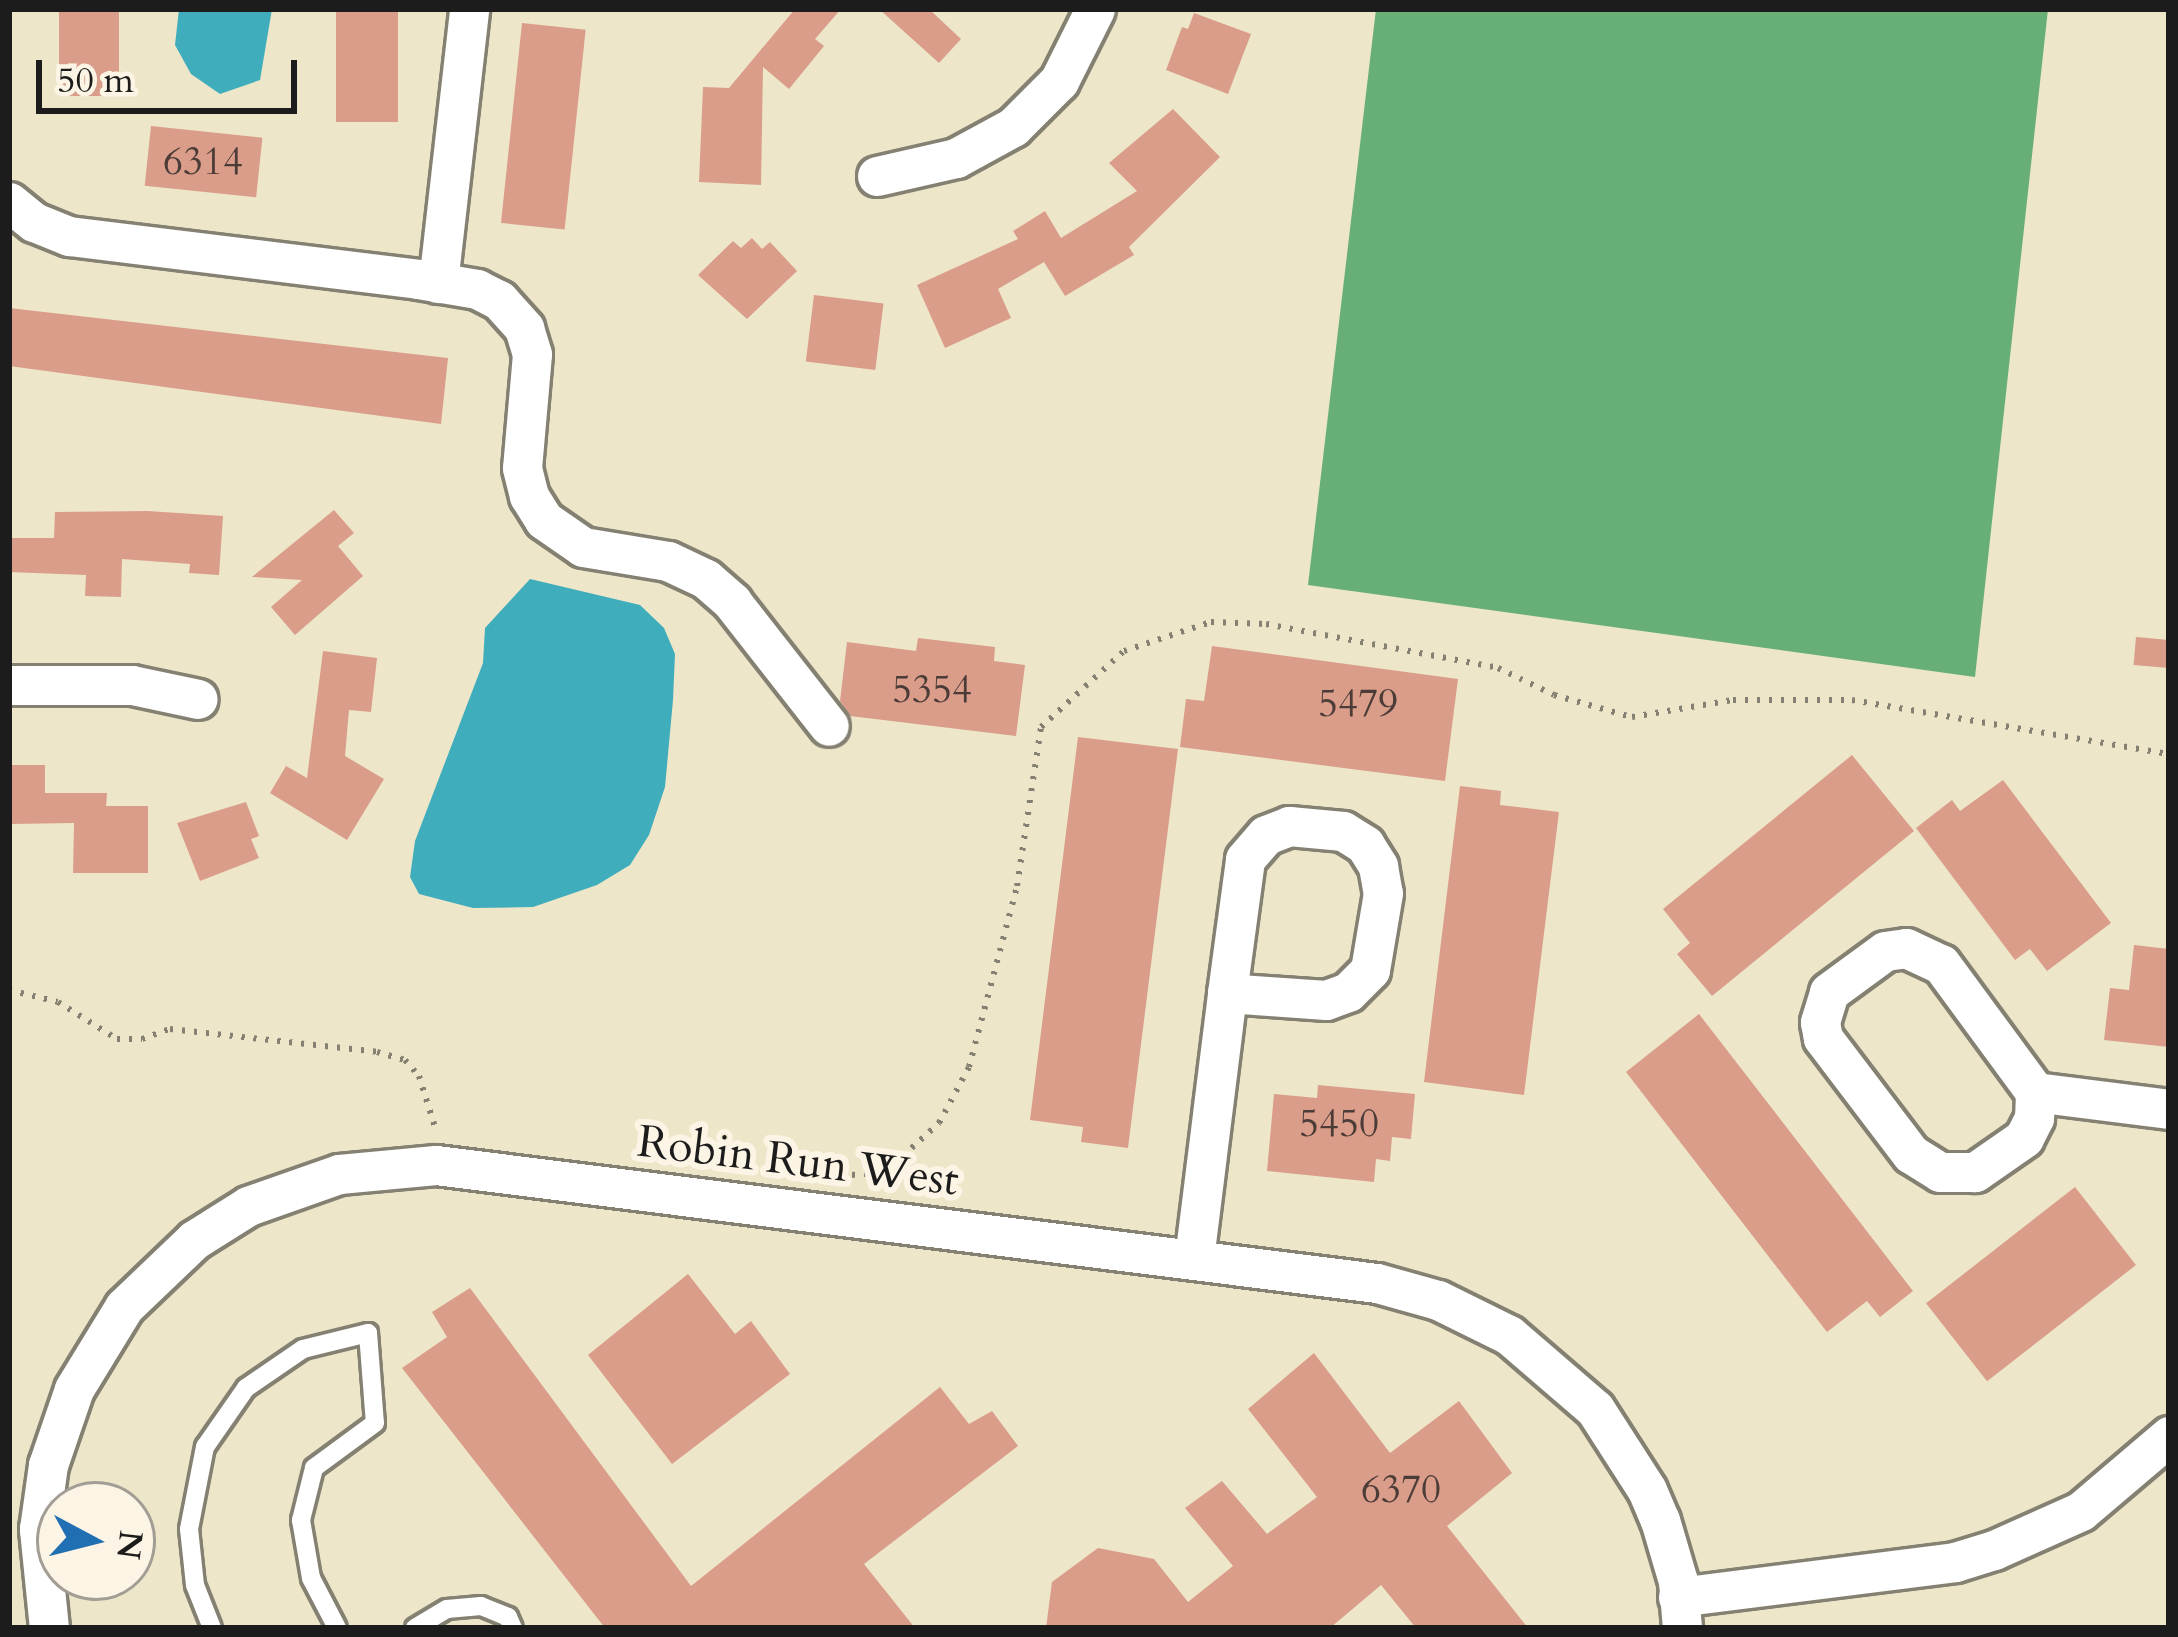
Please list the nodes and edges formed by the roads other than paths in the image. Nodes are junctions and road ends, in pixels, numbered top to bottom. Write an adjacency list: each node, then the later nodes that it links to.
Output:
1 (469, 9): 5 (street)
2 (1095, 9): 3 (street)
3 (877, 176)
4 (9, 202): 5 (street)
5 (438, 283): 8 (street)
6 (9, 685): 7 (street)
7 (199, 699)
8 (829, 726)
9 (1227, 993): 9 (street); 12 (street)
10 (2035, 1092): 10 (street); 11 (street)
11 (2169, 1108)
12 (1194, 1259): 14 (street, Robin Run West); 15 (street, Robin Run West)
13 (2169, 1436): 14 (street)
14 (1680, 1613)
15 (49, 1628)
16 (212, 1628): 17 (lane)
17 (338, 1628)
18 (416, 1628): 19 (lane)
19 (514, 1628)

